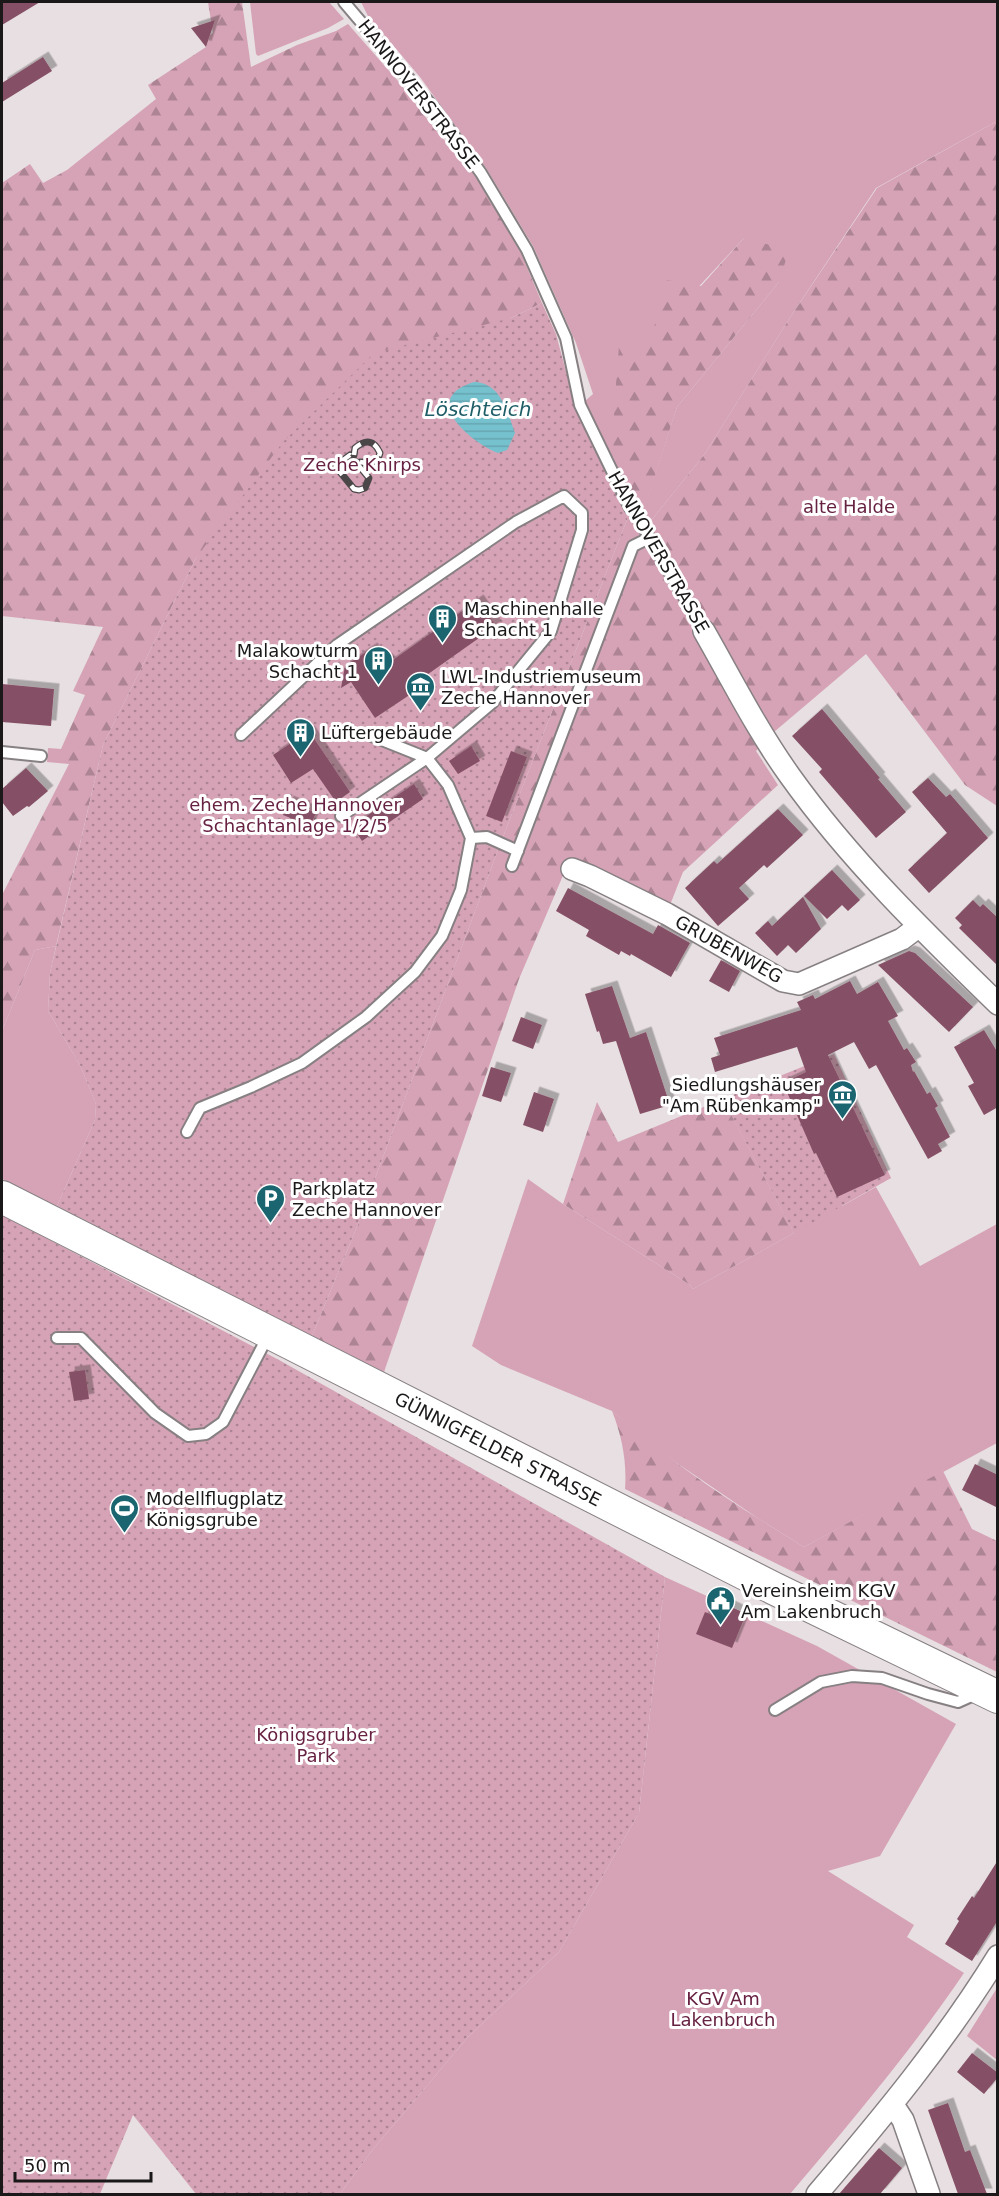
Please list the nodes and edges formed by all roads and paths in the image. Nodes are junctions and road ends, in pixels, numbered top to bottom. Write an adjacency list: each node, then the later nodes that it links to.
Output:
1 (344, 2): 2 (lane, HANNOVERSTRASSE)
2 (649, 538): 3 (lane, HANNOVERSTRASSE); 11 (lane)
3 (704, 631): 14 (street, HANNOVERSTRASSE)
4 (241, 735): 8 (lane)
5 (372, 736): 8 (lane)
6 (2, 752): 7 (lane)
7 (41, 756)
8 (428, 758): 9 (lane); 10 (lane)
9 (341, 816)
10 (471, 838): 11 (lane); 16 (lane)
11 (518, 851): 12 (lane)
12 (512, 866)
13 (572, 869): 14 (street, GRUBENWEG)
14 (918, 927): 15 (street, HANNOVERSTRASSE)
15 (998, 1004)
16 (187, 1132)
17 (2, 1197): 18 (street, GÜNNIGFELDER STRASSE)
18 (269, 1334): 19 (lane); 20 (street, GÜNNIGFELDER STRASSE)
19 (57, 1338)
20 (990, 1693): 21 (lane)
21 (775, 1710)
22 (998, 1956): 23 (street)
23 (893, 2105): 24 (street); 25 (street)
24 (817, 2194)
25 (929, 2194)

